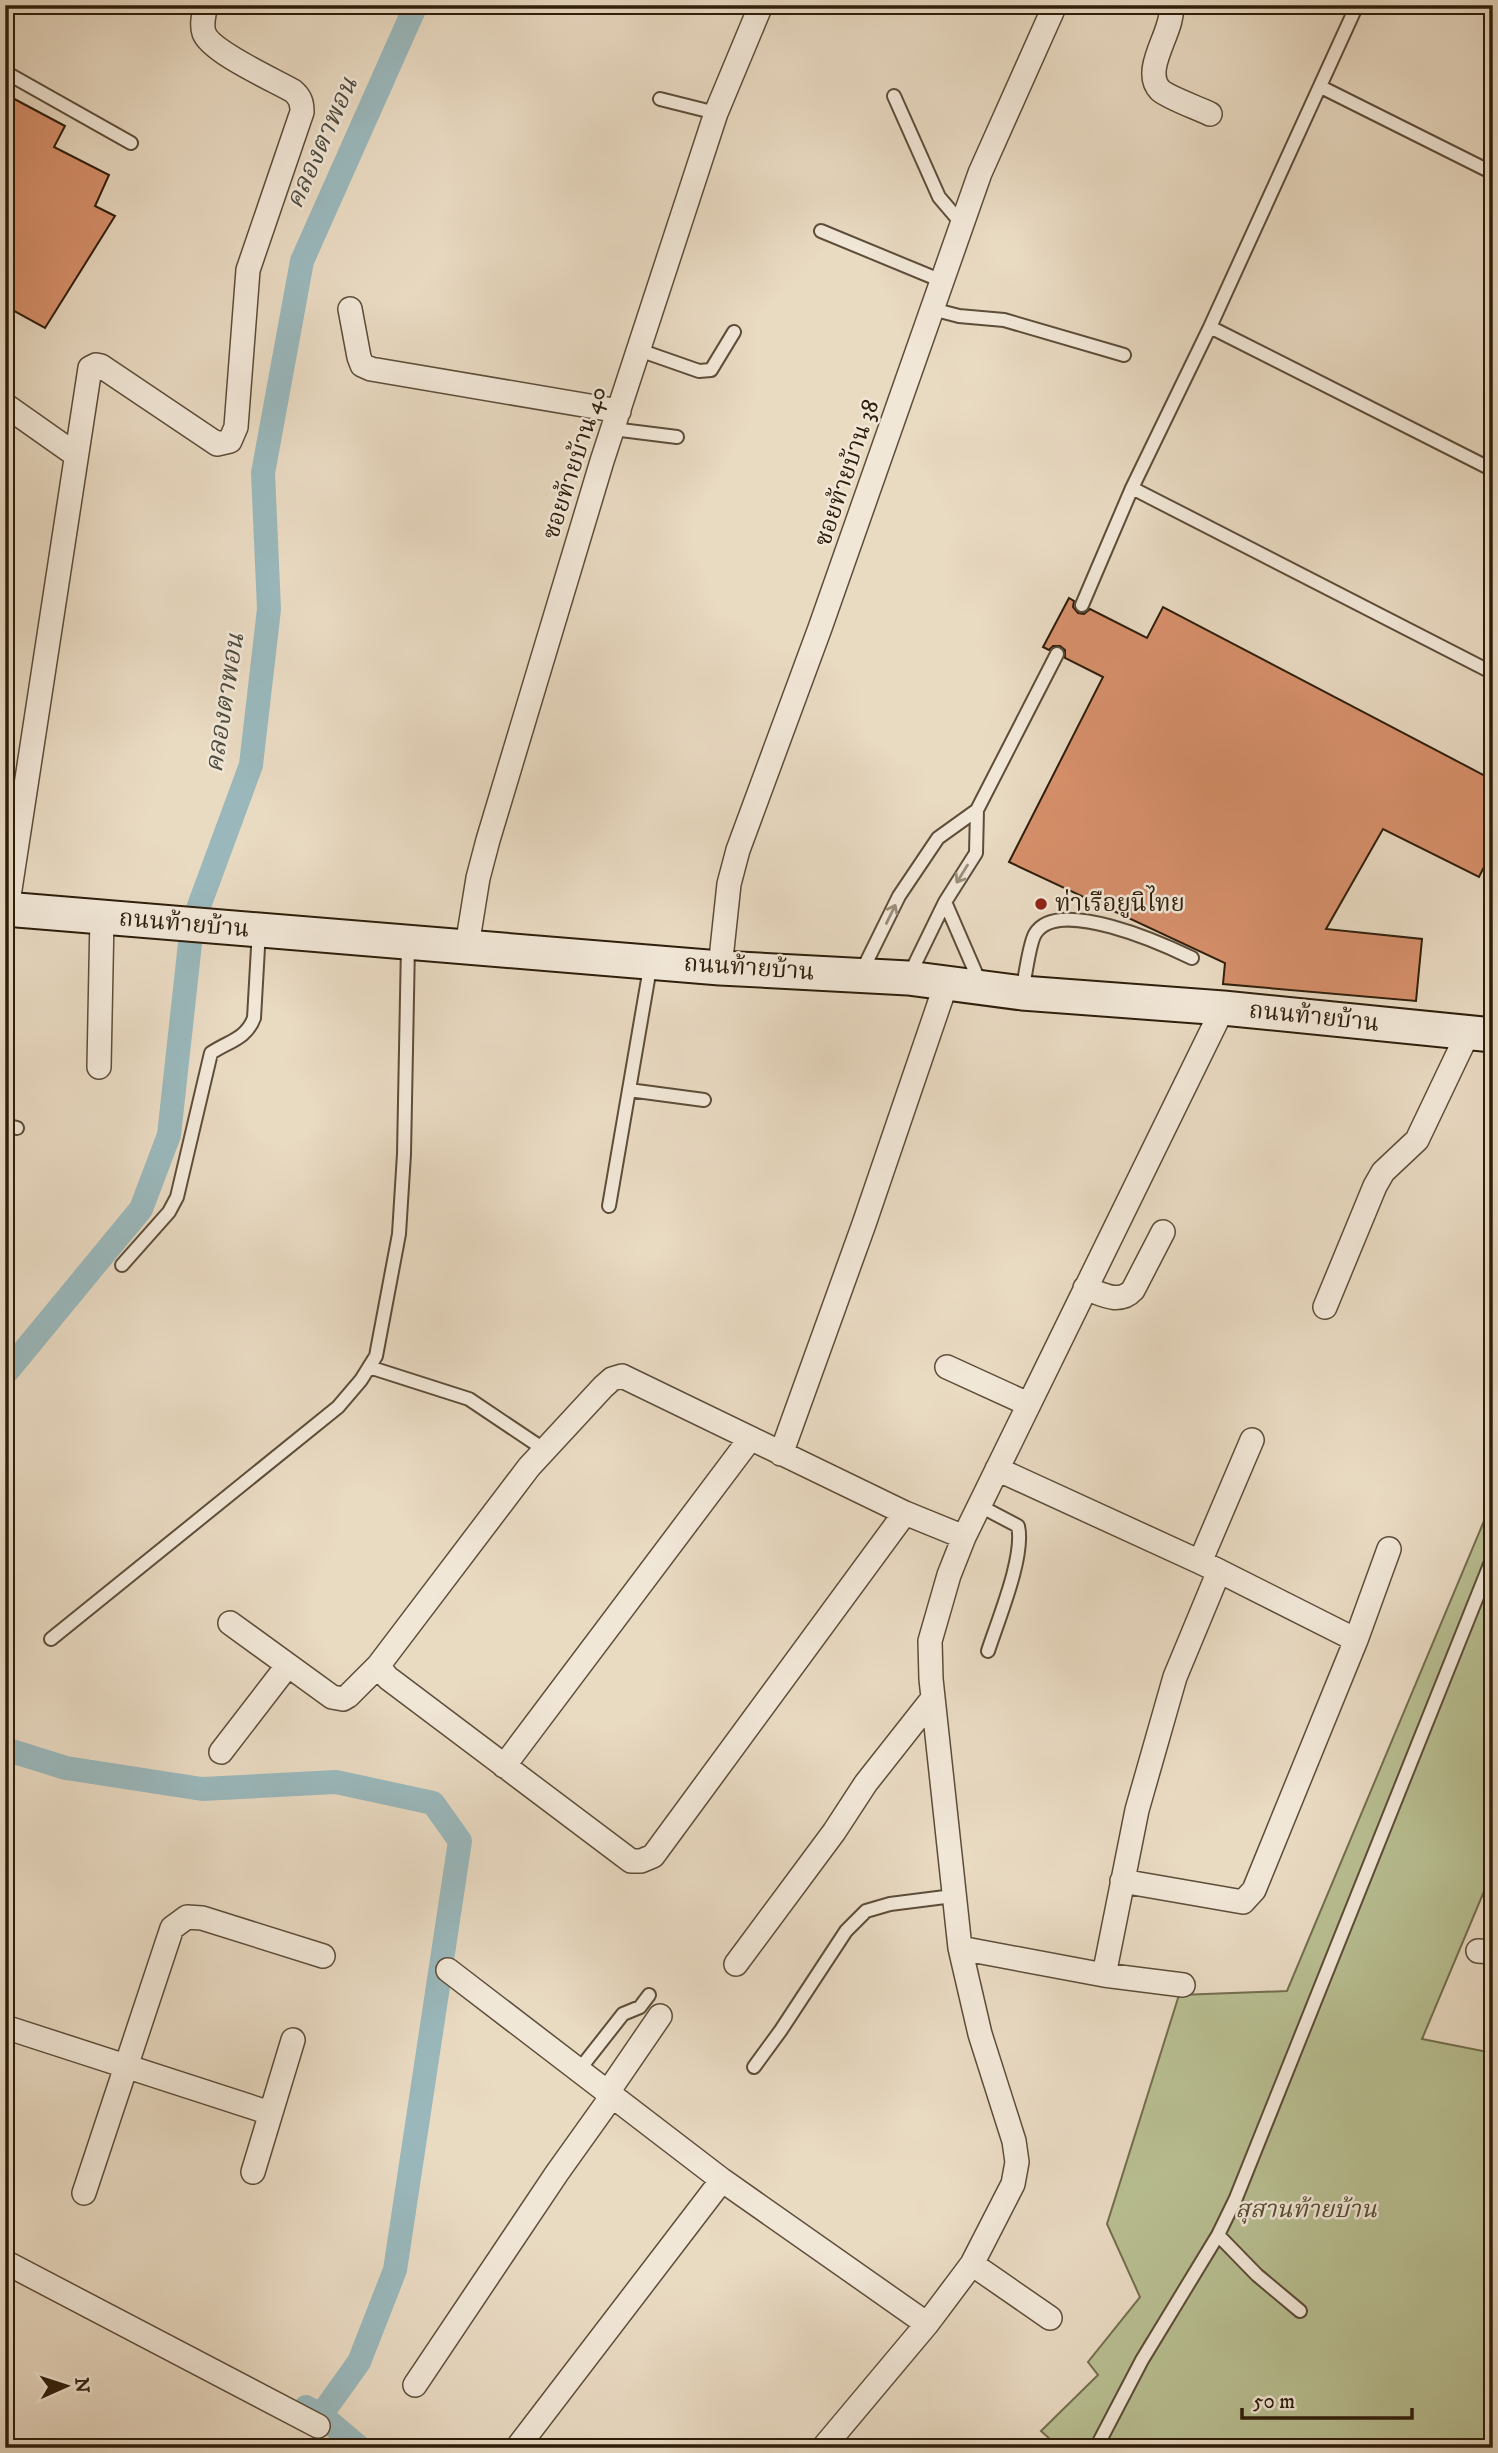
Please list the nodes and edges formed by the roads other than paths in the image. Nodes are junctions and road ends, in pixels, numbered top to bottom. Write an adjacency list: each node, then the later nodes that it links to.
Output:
1 (206, 5): 26 (street)
2 (761, 5): 10 (street, ซอยท้ายบ้าน 40)
3 (1055, 5): 14 (street, ซอยท้ายบ้าน 38)
4 (1171, 5): 11 (street)
5 (1357, 5): 7 (lane)
6 (5, 72): 12 (lane)
7 (1321, 87): 13 (lane); 19 (lane)
8 (894, 96): 14 (lane)
9 (660, 99): 10 (lane)
10 (716, 113): 21 (street, ซอยท้ายบ้าน 40)
11 (1210, 114)
12 (131, 143)
13 (1493, 173)
14 (962, 224): 16 (street, ซอยท้ายบ้าน 38)
15 (821, 231): 16 (lane)
16 (942, 281): 18 (street, ซอยท้ายบ้าน 38)
17 (350, 309): 24 (street)
18 (932, 309): 22 (lane); 41 (street, ซอยท้ายบ้าน 38)
19 (1210, 327): 27 (lane); 28 (lane)
20 (734, 332): 21 (lane)
21 (639, 349): 24 (street, ซอยท้ายบ้าน 40)
22 (1124, 355)
23 (5, 405): 26 (street)
24 (616, 420): 25 (lane); 38 (street, ซอยท้ายบ้าน 40)
25 (677, 437)
26 (76, 455): 34 (street)
27 (1493, 470)
28 (1132, 488): 29 (lane); 31 (lane)
29 (1082, 605)
30 (1057, 654): 32 (lane)
31 (1493, 673)
32 (977, 810): 33 (lane, one-way to 33); 42 (lane, one-way to 32)
33 (945, 902): 43 (lane); 45 (lane)
34 (6, 909): 35 (street, ถนนท้ายบ้าน)
35 (102, 917): 36 (street, ถนนท้ายบ้าน); 49 (street)
36 (244, 929): 37 (street, ถนนท้ายบ้าน); 54 (lane)
37 (408, 941): 38 (street, ถนนท้ายบ้าน); 57 (lane)
38 (467, 946): 40 (street, ถนนท้ายบ้าน)
39 (1192, 958): 46 (lane)
40 (651, 962): 41 (street, ถนนท้ายบ้าน); 50 (lane)
41 (720, 968): 42 (street, ถนนท้ายบ้าน)
42 (860, 975): 43 (street, ถนนท้ายบ้าน)
43 (908, 978): 44 (street, ถนนท้ายบ้าน)
44 (946, 984): 45 (street, ถนนท้ายบ้าน); 63 (street)
45 (982, 988): 46 (street, ถนนท้ายบ้าน)
46 (1022, 993): 47 (street, ถนนท้ายบ้าน)
47 (1223, 1008): 48 (street, ถนนท้ายบ้าน); 55 (street)
48 (1481, 1034): 56 (street)
49 (99, 1067)
50 (629, 1090): 51 (lane); 52 (lane)
51 (704, 1100)
52 (609, 1206)
53 (1163, 1232): 55 (street)
54 (122, 1265)
55 (1085, 1287): 59 (street)
56 (1325, 1307)
57 (369, 1367): 62 (lane); 72 (lane)
58 (947, 1367): 59 (street)
59 (1028, 1404): 64 (street)
60 (750, 1439): 62 (street); 63 (street); 79 (street)
61 (1252, 1440): 70 (street)
62 (545, 1450): 76 (street)
63 (781, 1454): 66 (street)
64 (997, 1469): 65 (street); 70 (street)
65 (980, 1506): 67 (street); 74 (lane)
66 (905, 1513): 67 (street); 79 (street)
67 (964, 1537): 77 (street)
68 (1390, 1549): 73 (street)
69 (1493, 1557): 100 (lane)
70 (1210, 1566): 73 (street); 80 (street)
71 (230, 1623): 75 (street)
72 (51, 1639)
73 (1356, 1640): 80 (street)
74 (988, 1650)
75 (288, 1665): 76 (street); 78 (street)
76 (378, 1666): 79 (street)
77 (933, 1698): 81 (street); 84 (street)
78 (221, 1752)
79 (504, 1766)
80 (1122, 1881): 86 (street)
81 (953, 1896): 82 (street); 93 (lane)
82 (960, 1948): 86 (street); 102 (street)
83 (323, 1956): 92 (street)
84 (736, 1964)
85 (448, 1970): 94 (street)
86 (1104, 1975): 87 (street)
87 (1183, 1985)
88 (649, 1995): 94 (lane)
89 (660, 2016): 95 (street)
90 (5, 2027): 92 (street)
91 (293, 2040): 96 (street)
92 (127, 2067): 96 (street); 99 (street)
93 (754, 2067)
94 (579, 2070): 95 (street)
95 (610, 2094): 98 (street); 106 (street)
96 (270, 2113): 97 (street)
97 (253, 2172)
98 (723, 2180): 105 (street); 108 (street)
99 (84, 2193)
100 (1217, 2235): 103 (lane); 110 (lane)
101 (5, 2262): 107 (street)
102 (972, 2264): 104 (street); 105 (street)
103 (1300, 2311)
104 (1050, 2318)
105 (927, 2324): 109 (street)
106 (415, 2385)
107 (318, 2426)
108 (517, 2448)
109 (823, 2448)
110 (1096, 2448)

